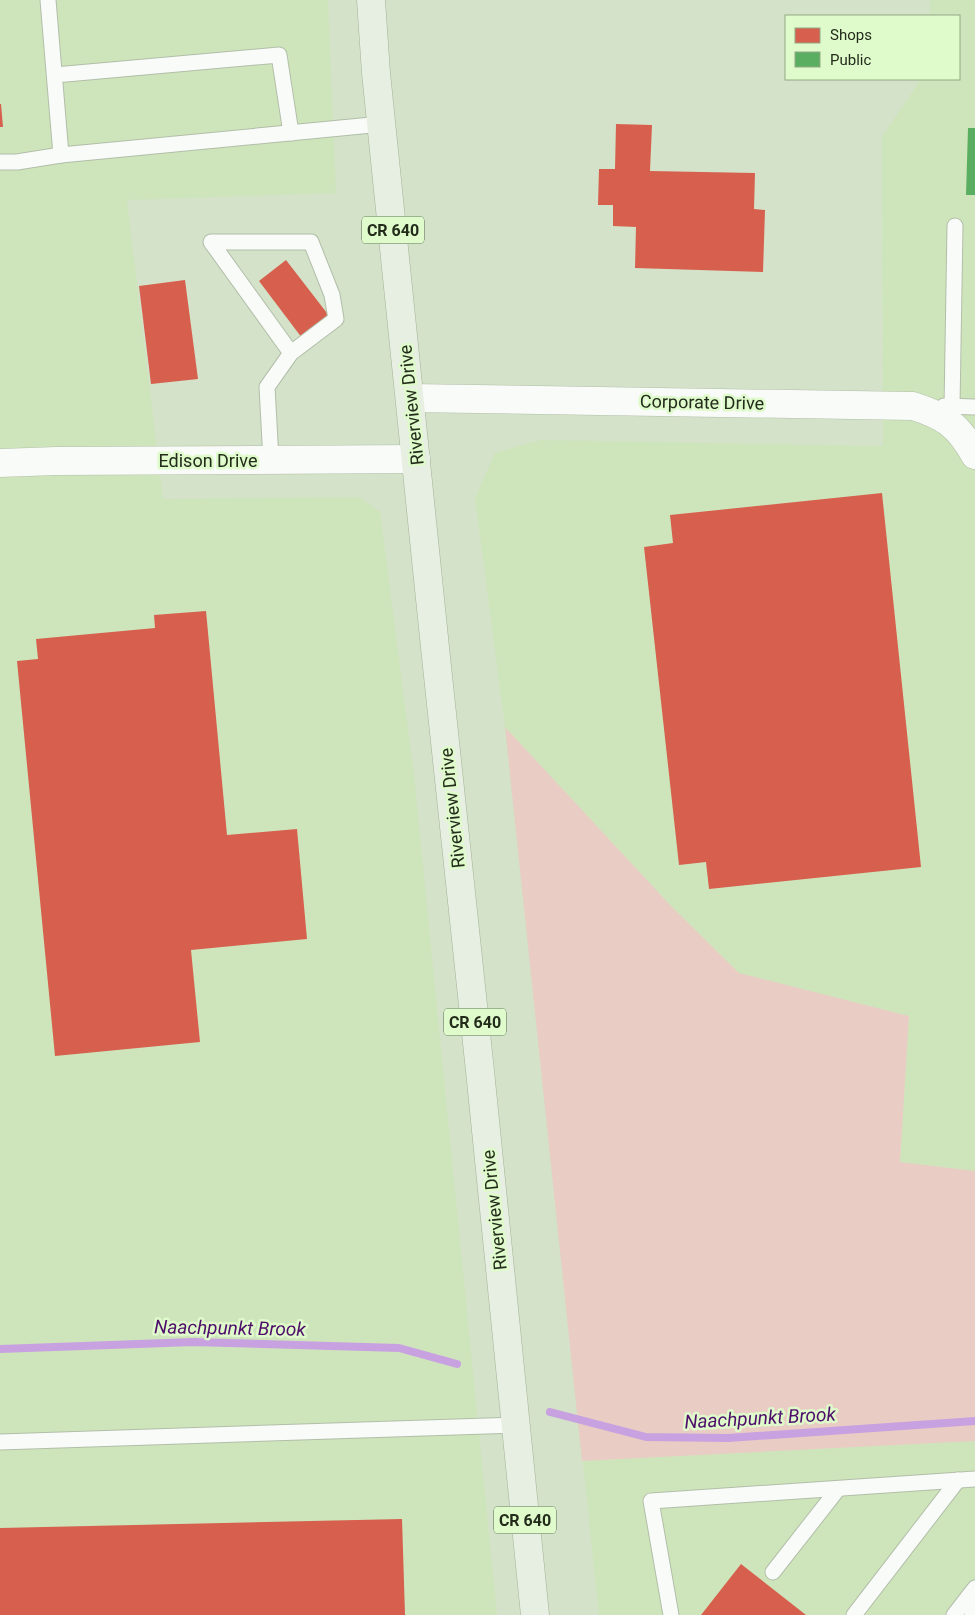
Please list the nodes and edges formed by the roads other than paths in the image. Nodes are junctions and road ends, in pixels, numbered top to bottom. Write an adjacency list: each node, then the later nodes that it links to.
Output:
1 (48, 0): 3 (lane)
2 (371, 0): 4 (main road, Riverview Drive / CR 640)
3 (55, 75): 5 (lane); 6 (lane)
4 (382, 124): 5 (lane); 10 (main road, Riverview Drive / CR 640)
5 (291, 133): 6 (lane)
6 (61, 155): 7 (lane)
7 (0, 162)
8 (955, 226): 12 (lane)
9 (291, 353): 9 (lane); 16 (lane)
10 (410, 398): 11 (street, Corporate Drive); 15 (main road, Riverview Drive / CR 640)
11 (913, 406): 12 (lane); 14 (street, Corporate Drive)
12 (952, 406): 13 (lane)
13 (975, 407)
14 (975, 455)
15 (416, 459): 16 (street, Edison Drive); 18 (main road, Riverview Drive / CR 640)
16 (271, 460): 17 (street, Edison Drive)
17 (0, 463)
18 (515, 1425): 19 (lane); 26 (main road, Riverview Drive / CR 640)
19 (0, 1442)
20 (975, 1479): 21 (lane)
21 (958, 1480): 22 (lane); 28 (lane)
22 (838, 1489): 23 (lane); 27 (lane)
23 (773, 1572)
24 (975, 1588): 29 (lane)
25 (975, 1594): 30 (lane)
26 (535, 1615)
27 (671, 1615)
28 (854, 1615)
29 (954, 1615)
30 (972, 1615)

